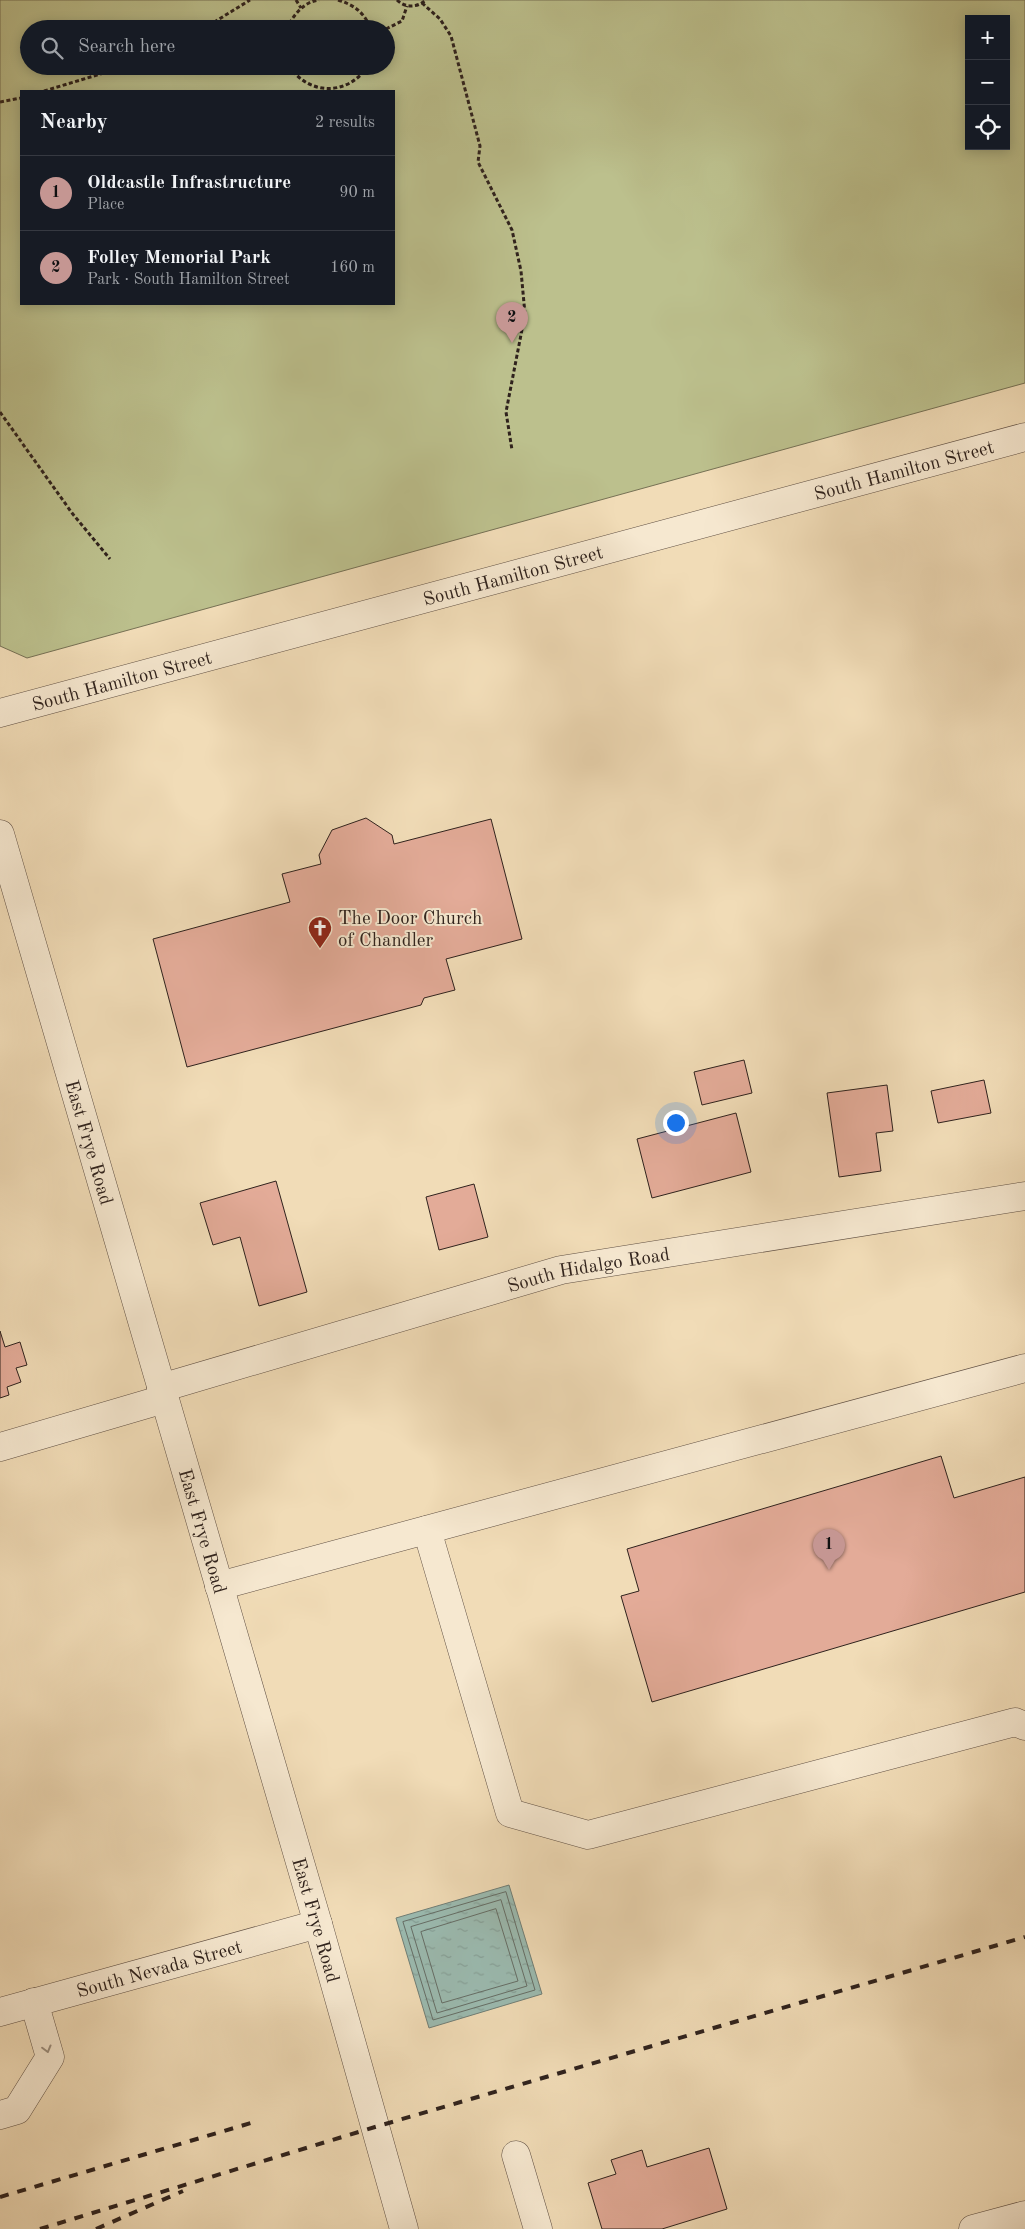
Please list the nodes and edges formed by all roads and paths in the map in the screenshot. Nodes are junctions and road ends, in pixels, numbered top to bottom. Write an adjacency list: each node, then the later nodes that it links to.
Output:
1 (250, 0): 10 (path)
2 (296, 0): 9 (path)
3 (320, 0): 9 (path)
4 (338, 0): 6 (path)
5 (396, 0): 8 (path)
6 (344, 1): 12 (path)
7 (424, 2): 8 (path); 24 (path)
8 (407, 6): 13 (path)
9 (301, 8): 11 (path)
10 (218, 20)
11 (291, 20)
12 (367, 20)
13 (395, 24)
14 (96, 75): 17 (path)
15 (297, 75): 19 (path)
16 (361, 75): 18 (path)
17 (47, 90)
18 (328, 90)
19 (328, 90)
20 (20, 98): 21 (path)
21 (0, 102)
22 (0, 412): 25 (path)
23 (1025, 437): 26 (street, South Hamilton Street)
24 (512, 450)
25 (110, 559)
26 (0, 713)
27 (0, 834): 30 (street, East Frye Road)
28 (1025, 1196): 30 (street, South Hidalgo Road)
29 (1025, 1368): 32 (street)
30 (162, 1394): 31 (street, South Hidalgo Road); 33 (street, East Frye Road)
31 (0, 1447)
32 (427, 1530): 33 (street); 34 (street)
33 (219, 1586): 35 (street, East Frye Road)
34 (1025, 1726)
35 (318, 1924): 36 (street, South Nevada Street); 41 (street, East Frye Road)
36 (34, 2002): 37 (street, South Nevada Street); 38 (street, one-way to 38)
37 (0, 2012)
38 (0, 2115)
39 (516, 2155): 42 (street)
40 (1025, 2215): 43 (street)
41 (404, 2229)
42 (538, 2229)
43 (973, 2229)

